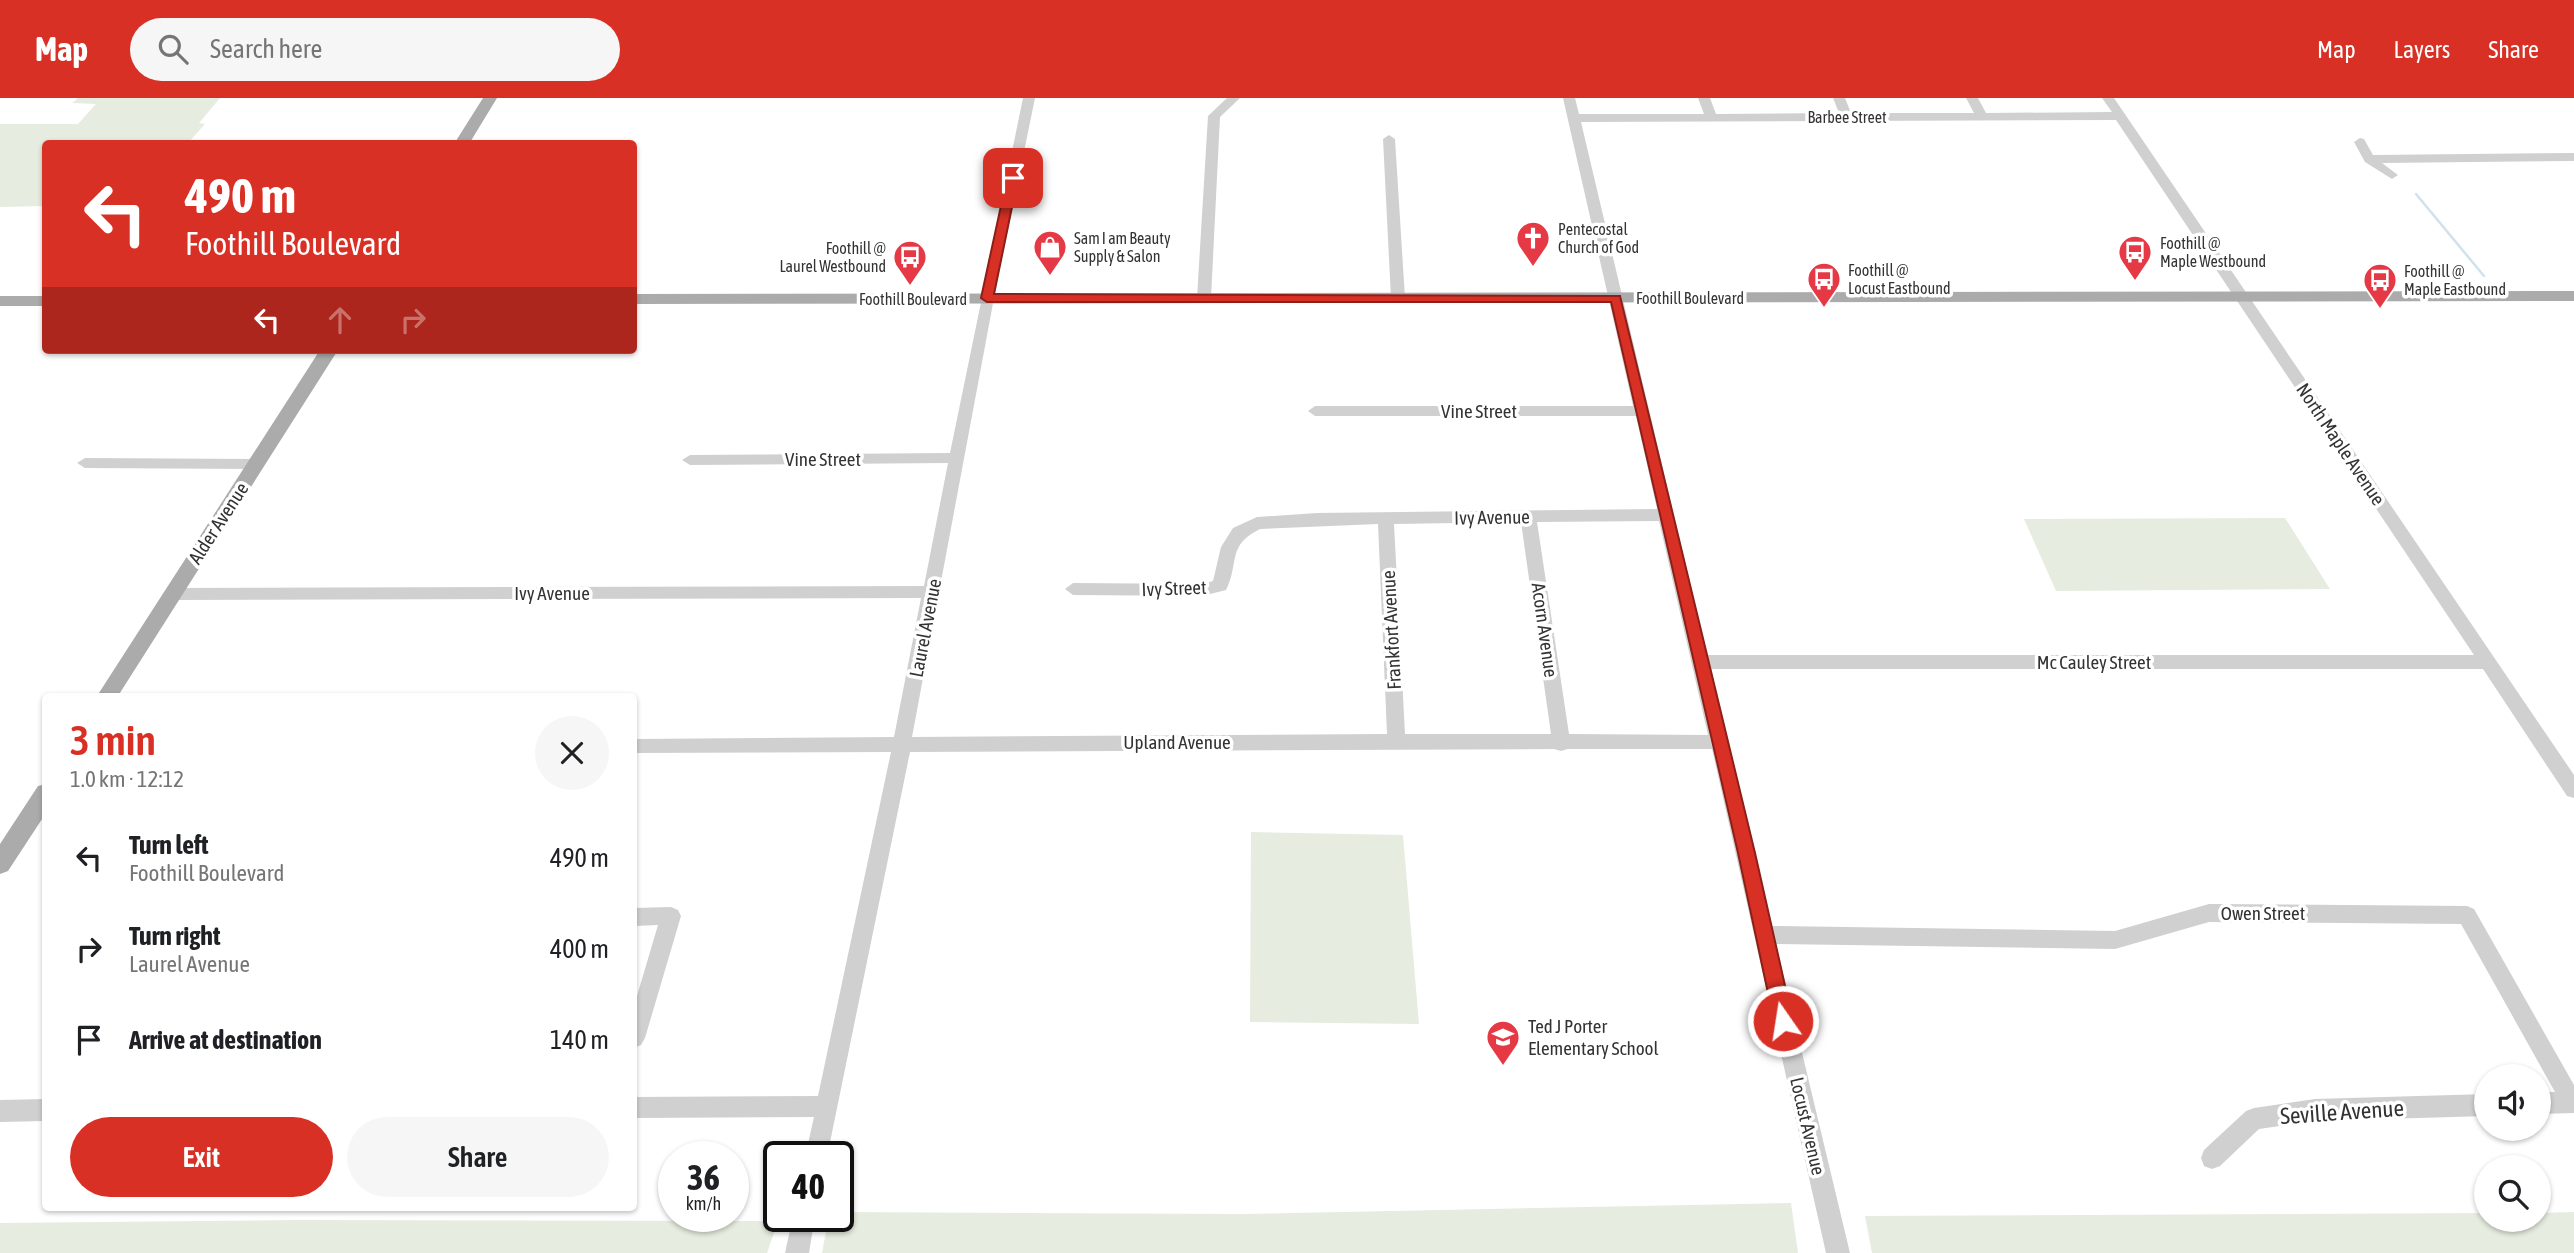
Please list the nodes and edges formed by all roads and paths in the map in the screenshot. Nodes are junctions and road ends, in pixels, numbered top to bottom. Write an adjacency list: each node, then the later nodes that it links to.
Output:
1 (490, 98): 16 (main road)
2 (1029, 98): 24 (street, Laurel Avenue)
3 (1234, 98): 25 (street)
4 (1569, 98): 11 (street, Locust Avenue)
5 (1704, 98): 12 (street)
6 (1839, 98): 9 (street)
7 (1972, 98): 10 (street)
8 (2108, 98): 13 (street, North Maple Avenue)
9 (1847, 117): 10 (street, Barbee Street); 12 (street, Barbee Street)
10 (1982, 117): 13 (street, Barbee Street)
11 (1573, 118): 12 (street, Barbee Street); 27 (street, Locust Avenue)
12 (1711, 118)
13 (2124, 121): 14 (street, Barbee Street); 18 (street, North Maple Avenue)
14 (2142, 125)
15 (1389, 139): 26 (street)
16 (464, 140)
17 (2360, 142): 21 (street)
18 (2143, 149): 19 (street); 28 (street, North Maple Avenue)
19 (2160, 149)
20 (2574, 158): 21 (street)
21 (2369, 159): 22 (street)
22 (2392, 175)
23 (2574, 296): 28 (main road, Foothill Boulevard)
24 (987, 298): 25 (main road, Foothill Boulevard); 29 (main road, Foothill Boulevard); 35 (street, Laurel Avenue)
25 (1204, 298): 26 (main road, Foothill Boulevard)
26 (1398, 298): 27 (main road, Foothill Boulevard)
27 (1616, 298): 28 (main road, Foothill Boulevard); 34 (street, Locust Avenue)
28 (2243, 298): 47 (street, North Maple Avenue)
29 (637, 299)
30 (0, 301): 31 (main road)
31 (42, 301)
32 (326, 354): 38 (main road, Alder Avenue)
33 (1315, 411): 34 (street, Vine Street)
34 (1643, 411): 39 (street, Locust Avenue)
35 (957, 458): 36 (street, Vine Street); 44 (street, Laurel Avenue)
36 (690, 460)
37 (85, 463): 38 (street)
38 (256, 464): 45 (main road, Alder Avenue)
39 (1667, 515): 40 (street, Ivy Avenue); 46 (street, Locust Avenue)
40 (1528, 516): 42 (street, Ivy Avenue); 52 (street, Acorn Avenue)
41 (1317, 519): 42 (street, Ivy Avenue); 43 (street, Ivy Street)
42 (1386, 519): 49 (street, Frankfort Avenue)
43 (1073, 589)
44 (932, 592): 45 (street, Ivy Avenue); 51 (street, Laurel Avenue)
45 (172, 594): 48 (main road, Alder Avenue)
46 (1700, 662): 47 (street, Mc Cauley Street); 50 (street, Locust Avenue)
47 (2488, 662): 54 (street, North Maple Avenue)
48 (109, 693)
49 (1396, 741): 51 (street, Upland Avenue); 52 (street, Upland Avenue)
50 (1720, 743): 52 (street, Upland Avenue); 58 (street, Locust Avenue)
51 (902, 744): 53 (street, Upland Avenue); 63 (street, Laurel Avenue)
52 (1562, 744)
53 (637, 746)
54 (2574, 790)
55 (42, 799): 56 (main road)
56 (0, 864)
57 (637, 917): 59 (street)
58 (1763, 935): 60 (street, Owen Street); 71 (street, Locust Avenue)
59 (637, 1028)
60 (2573, 1102): 61 (street)
61 (2551, 1103)
62 (2474, 1105): 68 (street, Seville Avenue)
63 (827, 1106): 64 (street); 67 (street, Laurel Avenue)
64 (637, 1108)
65 (42, 1110): 66 (street)
66 (0, 1111)
67 (819, 1141)
68 (2212, 1158)
69 (801, 1232): 70 (street)
70 (796, 1253)
71 (1838, 1253)

